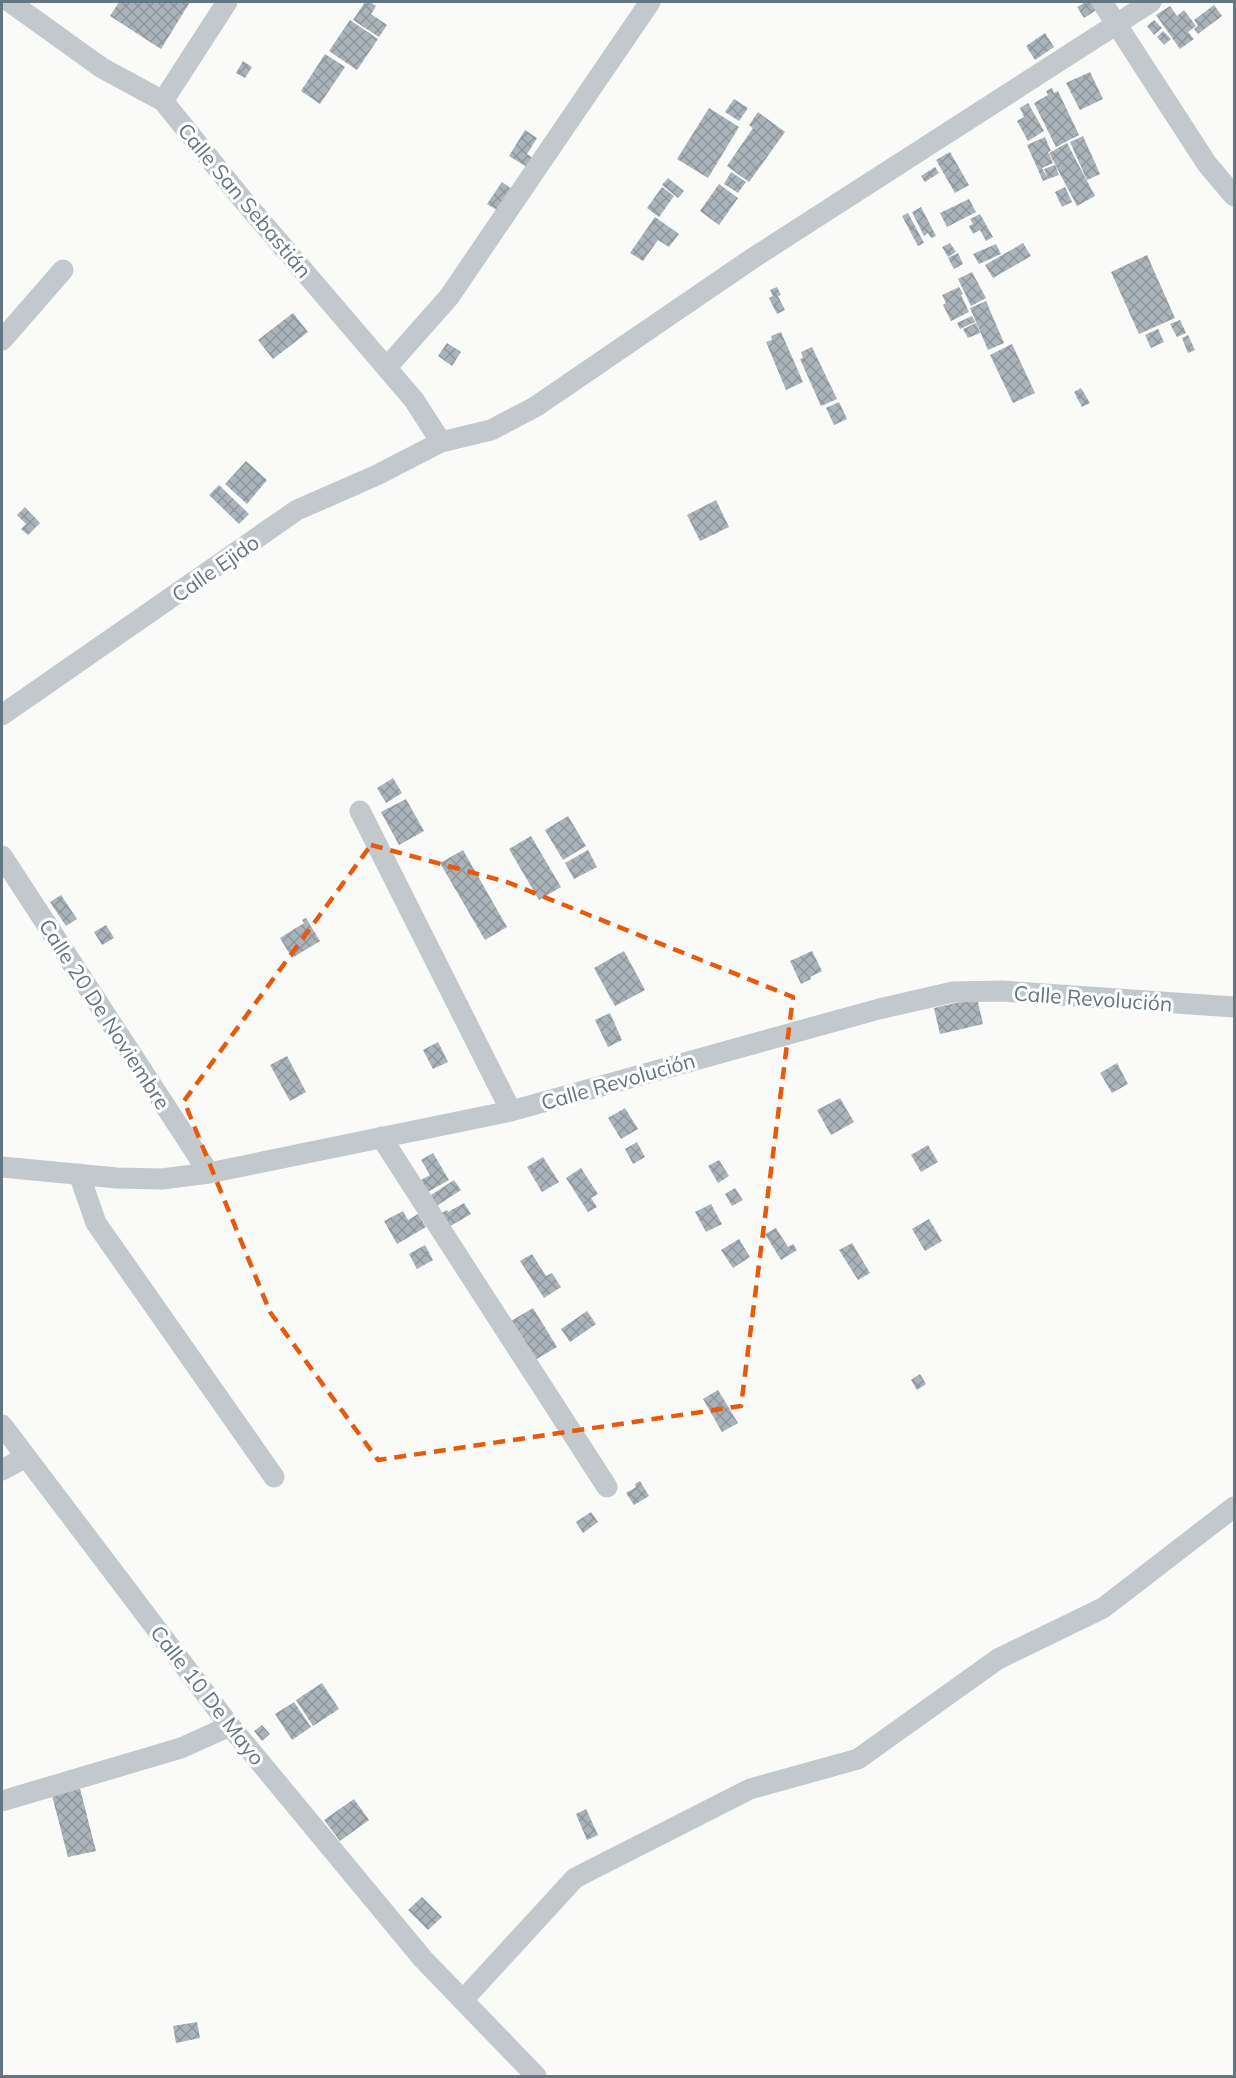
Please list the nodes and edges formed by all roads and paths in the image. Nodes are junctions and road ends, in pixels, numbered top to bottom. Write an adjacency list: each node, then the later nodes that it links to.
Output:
1 (10, 2): 7 (street, Calle San Sebastián)
2 (227, 2): 7 (street)
3 (650, 2): 11 (street)
4 (1102, 2): 6 (street)
5 (1151, 2): 6 (street, Calle Ejido)
6 (1116, 25): 8 (street); 12 (street, Calle Ejido)
7 (163, 101): 11 (street, Calle San Sebastián)
8 (1234, 196)
9 (63, 270): 10 (street)
10 (2, 340)
11 (387, 367): 12 (street, Calle San Sebastián)
12 (441, 442): 13 (street, Calle Ejido)
13 (2, 715)
14 (360, 811): 17 (street)
15 (3, 863): 20 (street, Calle 20 De Noviembre)
16 (1234, 1007): 17 (street, Calle Revolución)
17 (511, 1111): 18 (street, Calle Revolución)
18 (381, 1137): 20 (street, Calle Revolución); 26 (street)
19 (2, 1167): 21 (street, Calle Revolución)
20 (209, 1173): 21 (street, Calle Revolución)
21 (79, 1174): 25 (street)
22 (2, 1425): 23 (street, Calle 10 De Mayo)
23 (26, 1457): 24 (street); 28 (street, Calle 10 De Mayo)
24 (2, 1470)
25 (274, 1477)
26 (607, 1487)
27 (1234, 1507): 30 (street)
28 (230, 1726): 29 (street); 30 (street, Calle 10 De Mayo)
29 (2, 1801)
30 (463, 2000): 31 (street, Calle 10 De Mayo)
31 (536, 2076)

